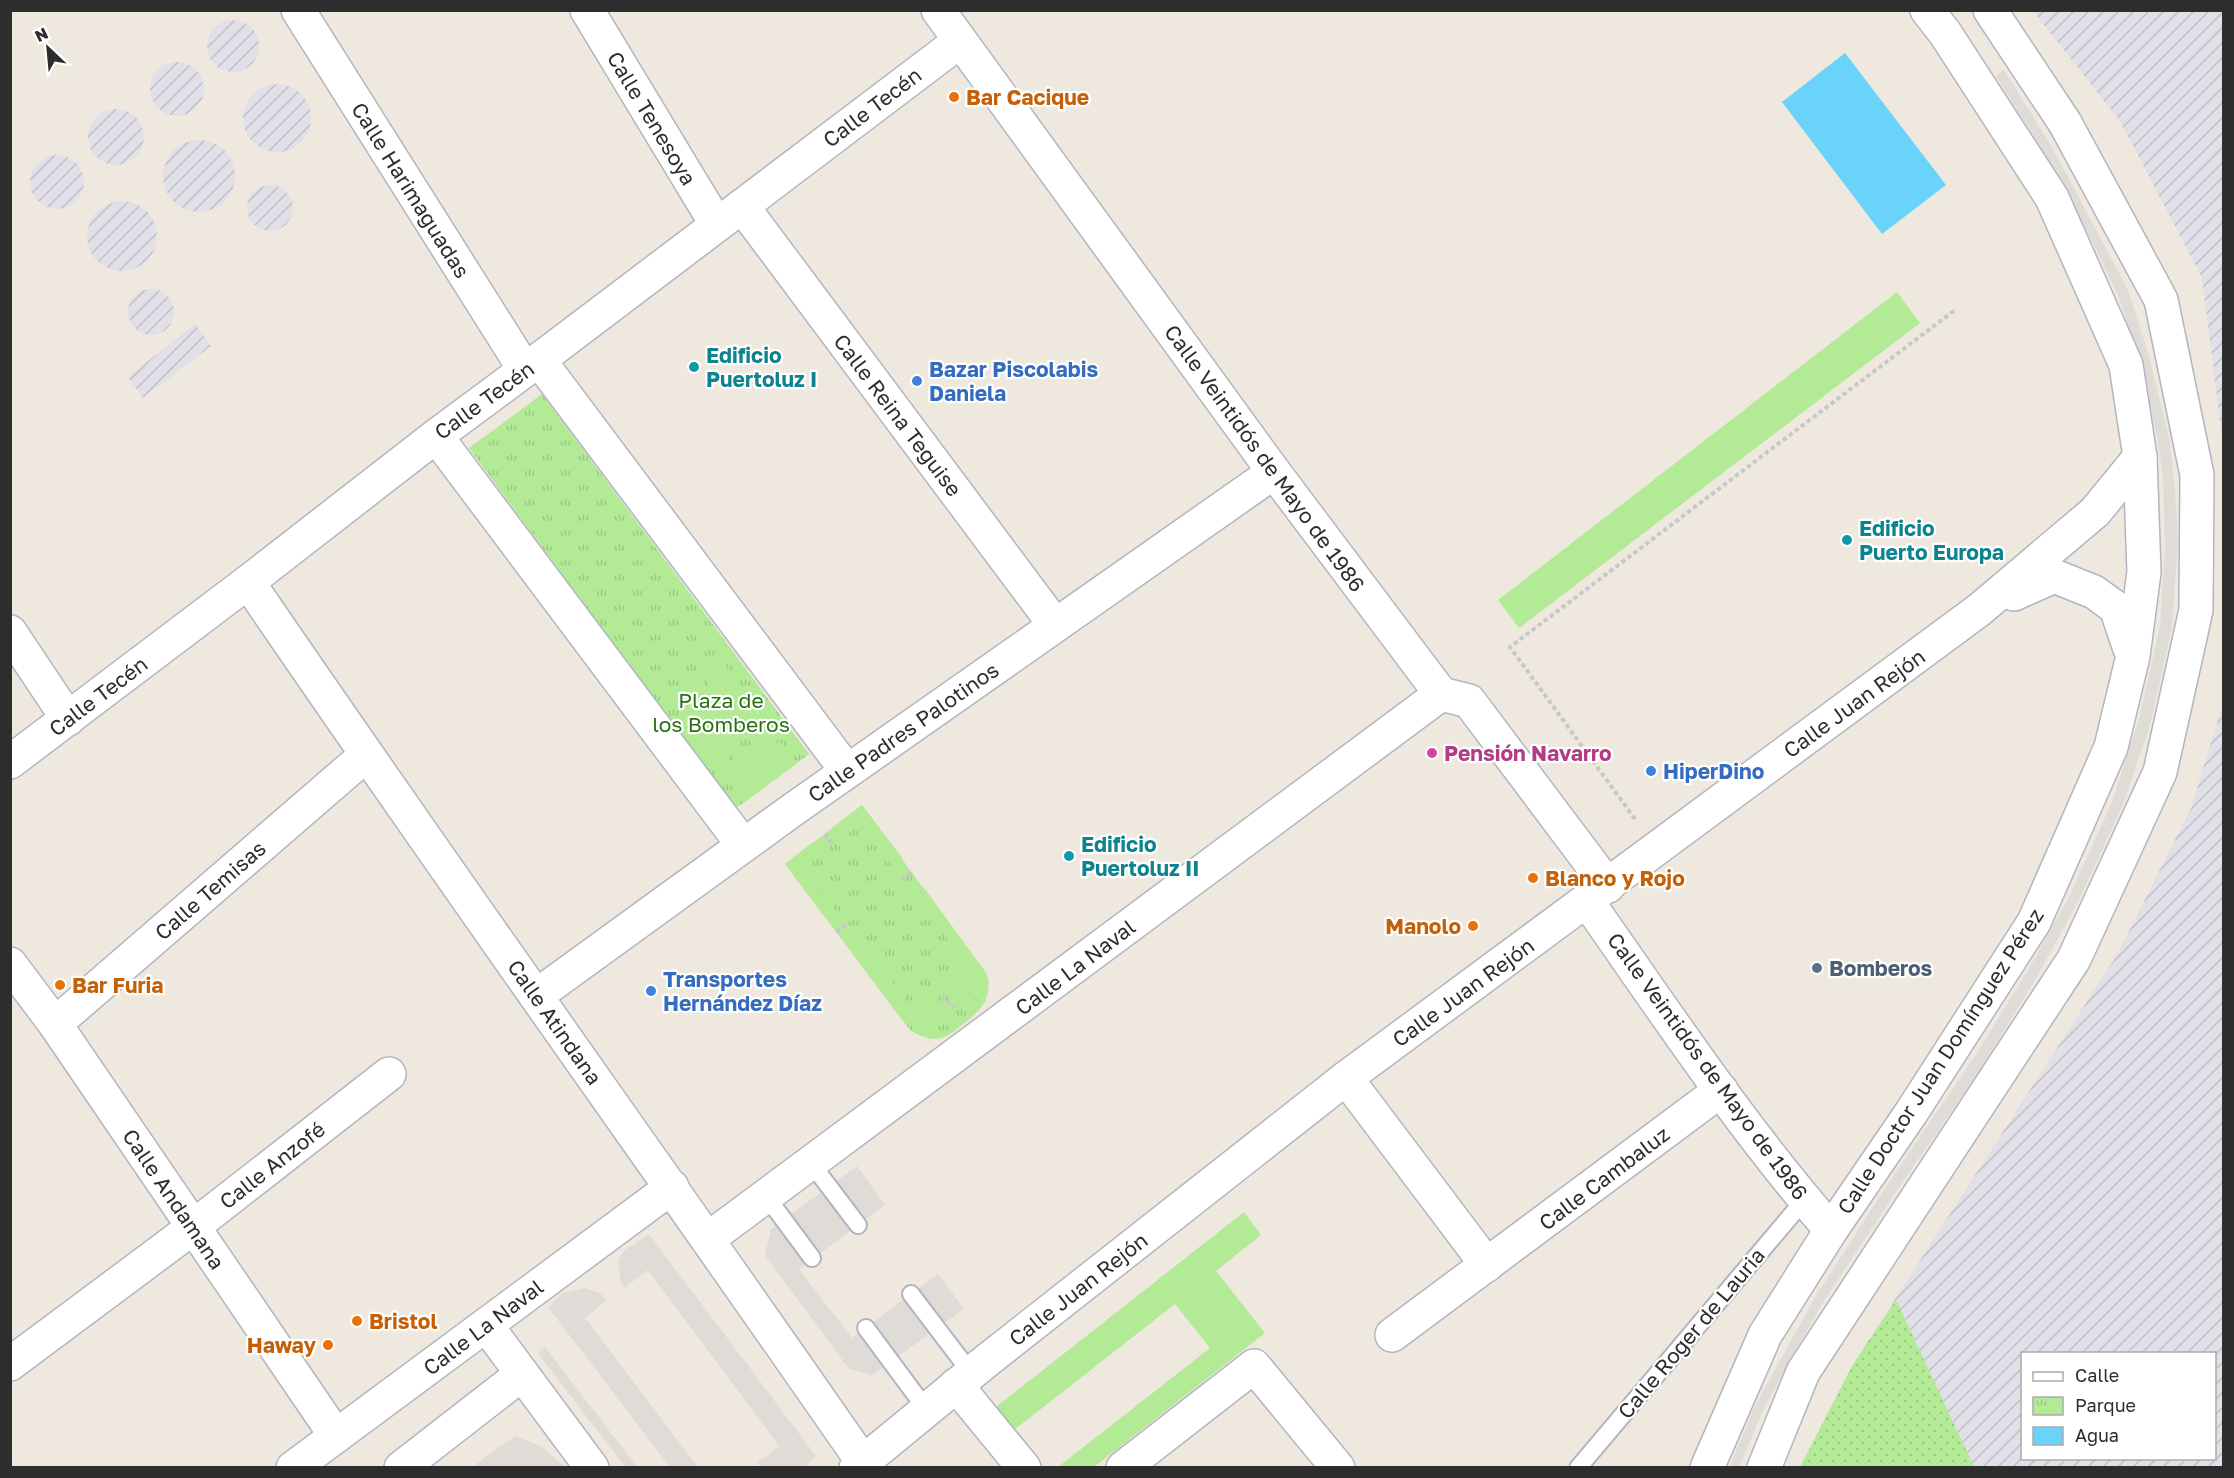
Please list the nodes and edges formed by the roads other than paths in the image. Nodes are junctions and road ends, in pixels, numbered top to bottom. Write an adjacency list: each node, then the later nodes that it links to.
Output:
1 (298, 10): 8 (street, Calle Harimaguadas)
2 (587, 10): 7 (street, Calle Tenesoya)
3 (938, 10): 6 (street, Calle Veintidós de Mayo de 1986)
4 (1927, 10): 10 (street, Calle Doctor Juan Domínguez Pérez)
5 (1990, 10): 58 (street)
6 (968, 35): 7 (street, Calle Tecén); 11 (street, Calle Veintidós de Mayo de 1986)
7 (730, 215): 8 (street, Calle Tecén); 14 (street, Calle Reina Teguise)
8 (532, 365): 9 (street, Calle Tecén); 21 (street, Calle Harimaguadas)
9 (436, 436): 12 (street, Calle Tecén); 22 (street)
10 (2140, 457): 13 (street, Calle Juan Rejón); 16 (street, Calle Doctor Juan Domínguez Pérez)
11 (1274, 472): 14 (street, Calle Padres Palotinos); 17 (street, Calle Veintidós de Mayo de 1986)
12 (248, 582): 18 (street, Calle Tecén); 19 (street, Calle Atindana)
13 (1979, 610): 16 (street, Calle Juan Rejón); 23 (street, Calle Juan Rejón)
14 (1055, 625): 21 (street, Calle Padres Palotinos)
15 (10, 632): 18 (street)
16 (2133, 656): 36 (street, Calle Doctor Juan Domínguez Pérez)
17 (1442, 694): 23 (street, Calle Veintidós de Mayo de 1986); 30 (street, Calle La Naval)
18 (68, 719): 20 (street, Calle Tecén)
19 (366, 755): 25 (street, Calle Atindana); 26 (street, Calle Temisas)
20 (10, 762)
21 (847, 771): 22 (street, Calle Padres Palotinos)
22 (743, 845): 25 (street, Calle Padres Palotinos)
23 (1597, 893): 28 (street, Calle Juan Rejón); 29 (street, Calle Veintidós de Mayo de 1986)
24 (10, 964): 26 (street, Calle Andamana)
25 (536, 996): 31 (street, Calle Atindana)
26 (55, 1024): 35 (street, Calle Andamana)
27 (389, 1074): 35 (street, Calle Anzofé)
28 (1347, 1078): 39 (street); 46 (street, Calle Juan Rejón)
29 (1721, 1090): 33 (street, Calle Veintidós de Mayo de 1986); 39 (street, Calle Cambaluz)
30 (811, 1163): 32 (street, Calle La Naval); 34 (lane)
31 (672, 1187): 37 (street, Calle Atindana); 41 (street, Calle La Naval)
32 (766, 1196): 37 (street, Calle La Naval); 38 (lane)
33 (1805, 1199): 36 (street, Calle Veintidós de Mayo de 1986); 56 (lane, Calle Roger de Lauria)
34 (858, 1225)
35 (193, 1226): 44 (street, Calle Anzofé); 48 (street, Calle Andamana)
36 (1831, 1230): 57 (street, Calle Doctor Juan Domínguez Pérez)
37 (708, 1239): 49 (street, Calle Atindana)
38 (812, 1258)
39 (1487, 1265): 43 (street, Calle Cambaluz)
40 (911, 1294): 46 (lane)
41 (486, 1325): 45 (street); 48 (street, Calle La Naval)
42 (866, 1328): 47 (lane)
43 (1392, 1335)
44 (10, 1364)
45 (522, 1374): 51 (street); 52 (street)
46 (963, 1379): 47 (street, Calle Juan Rejón); 53 (street)
47 (926, 1409): 49 (street, Calle Juan Rejón)
48 (336, 1436): 50 (street, Calle La Naval)
49 (862, 1466)
50 (293, 1467)
51 (401, 1467)
52 (592, 1467)
53 (1024, 1467)
54 (1123, 1467): 55 (street)
55 (1338, 1467)
56 (1578, 1467)
57 (1707, 1467)
58 (1764, 1467)

